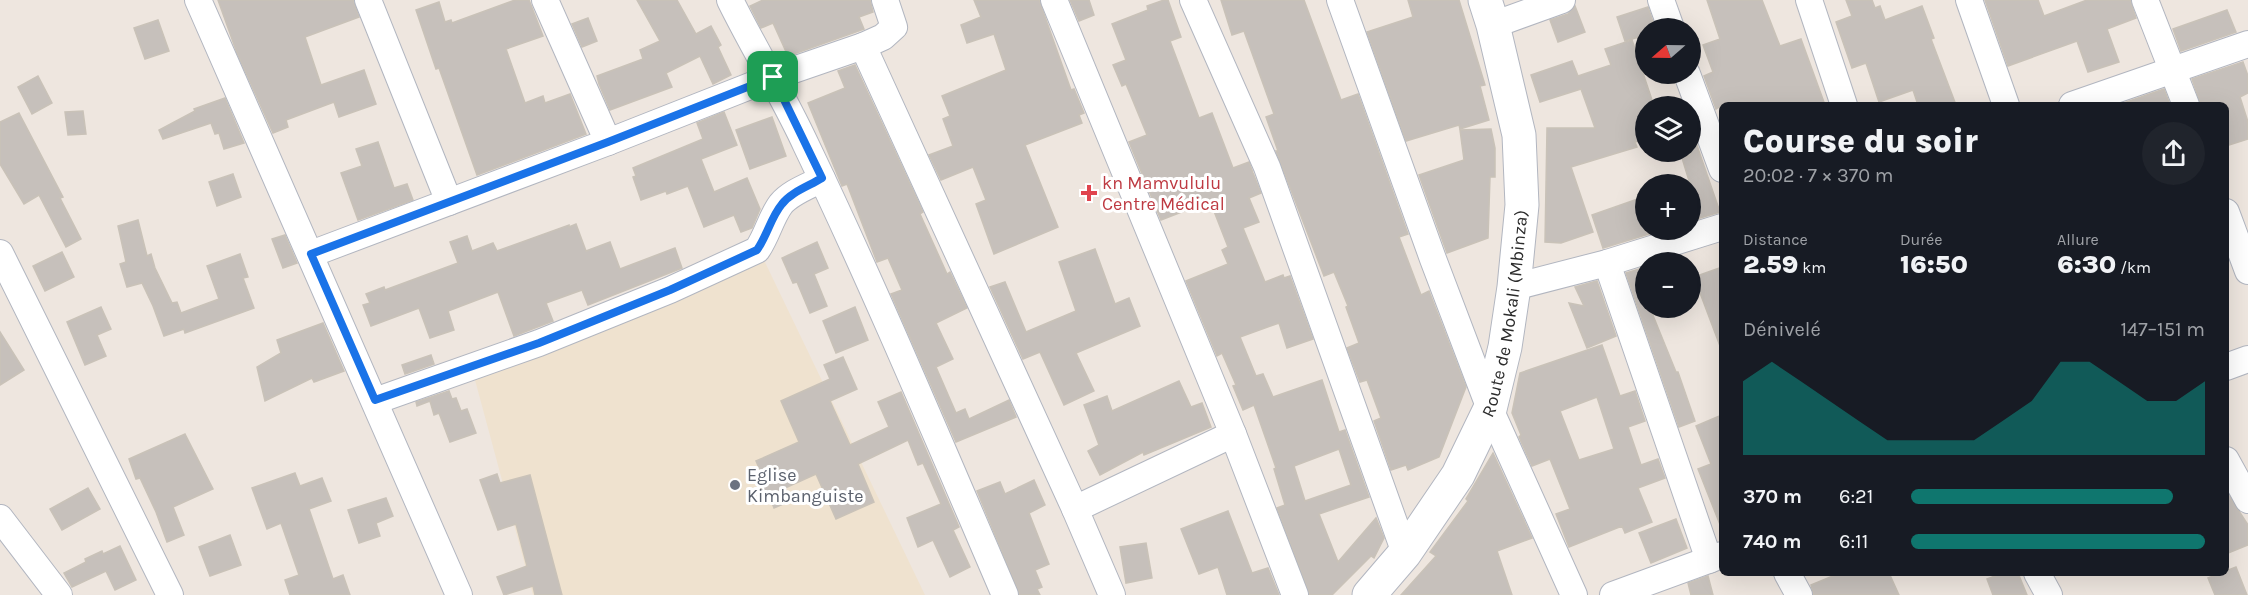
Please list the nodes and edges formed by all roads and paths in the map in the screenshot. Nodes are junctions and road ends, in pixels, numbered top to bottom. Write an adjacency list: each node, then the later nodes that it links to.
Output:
1 (198, 0): 32 (street)
2 (368, 0): 28 (street)
3 (544, 0): 25 (street)
4 (730, 0): 19 (street)
5 (885, 0): 17 (street)
6 (1054, 0): 40 (street)
7 (1193, 0): 45 (street)
8 (1340, 0): 39 (street)
9 (1562, 0): 14 (street)
10 (1661, 0): 15 (street)
11 (1809, 0): 21 (street)
12 (1969, 0): 22 (street)
13 (2145, 0): 18 (street)
14 (1489, 12): 35 (street, Route de Mokali (Mbinza))
15 (1667, 18)
16 (2248, 44): 18 (street)
17 (863, 46): 19 (street); 43 (street)
18 (2173, 70): 23 (street); 24 (street)
19 (773, 77): 25 (street); 27 (street)
20 (1691, 84): 26 (street)
21 (1843, 102)
22 (2005, 102)
23 (2081, 102)
24 (2185, 102)
25 (608, 142): 28 (street)
26 (1719, 162)
27 (822, 178): 38 (street); 52 (street)
28 (449, 202): 32 (street)
29 (2229, 220): 34 (street)
30 (1719, 228): 33 (street)
31 (0, 253): 50 (street)
32 (311, 254): 38 (street)
33 (1607, 263): 35 (street); 46 (street)
34 (2248, 271)
35 (1514, 287): 39 (street, Route de Mokali (Mbinza))
36 (2248, 359): 37 (street)
37 (2229, 366)
38 (375, 400): 51 (street)
39 (1490, 409): 45 (street, Route de Mokali (Mbinza)); 56 (street)
40 (1233, 434): 43 (street); 54 (street)
41 (2229, 465): 42 (street)
42 (2248, 500)
43 (1075, 510): 53 (street)
44 (0, 518): 49 (street)
45 (1405, 553): 55 (street, Route de Mokali (Mbinza))
46 (1715, 557): 57 (street)
47 (1789, 576): 58 (street)
48 (2039, 576): 59 (street)
49 (59, 595)
50 (170, 595)
51 (459, 595)
52 (1005, 595)
53 (1112, 595)
54 (1295, 595)
55 (1370, 595)
56 (1574, 595)
57 (1613, 595)
58 (1799, 595)
59 (2049, 595)

